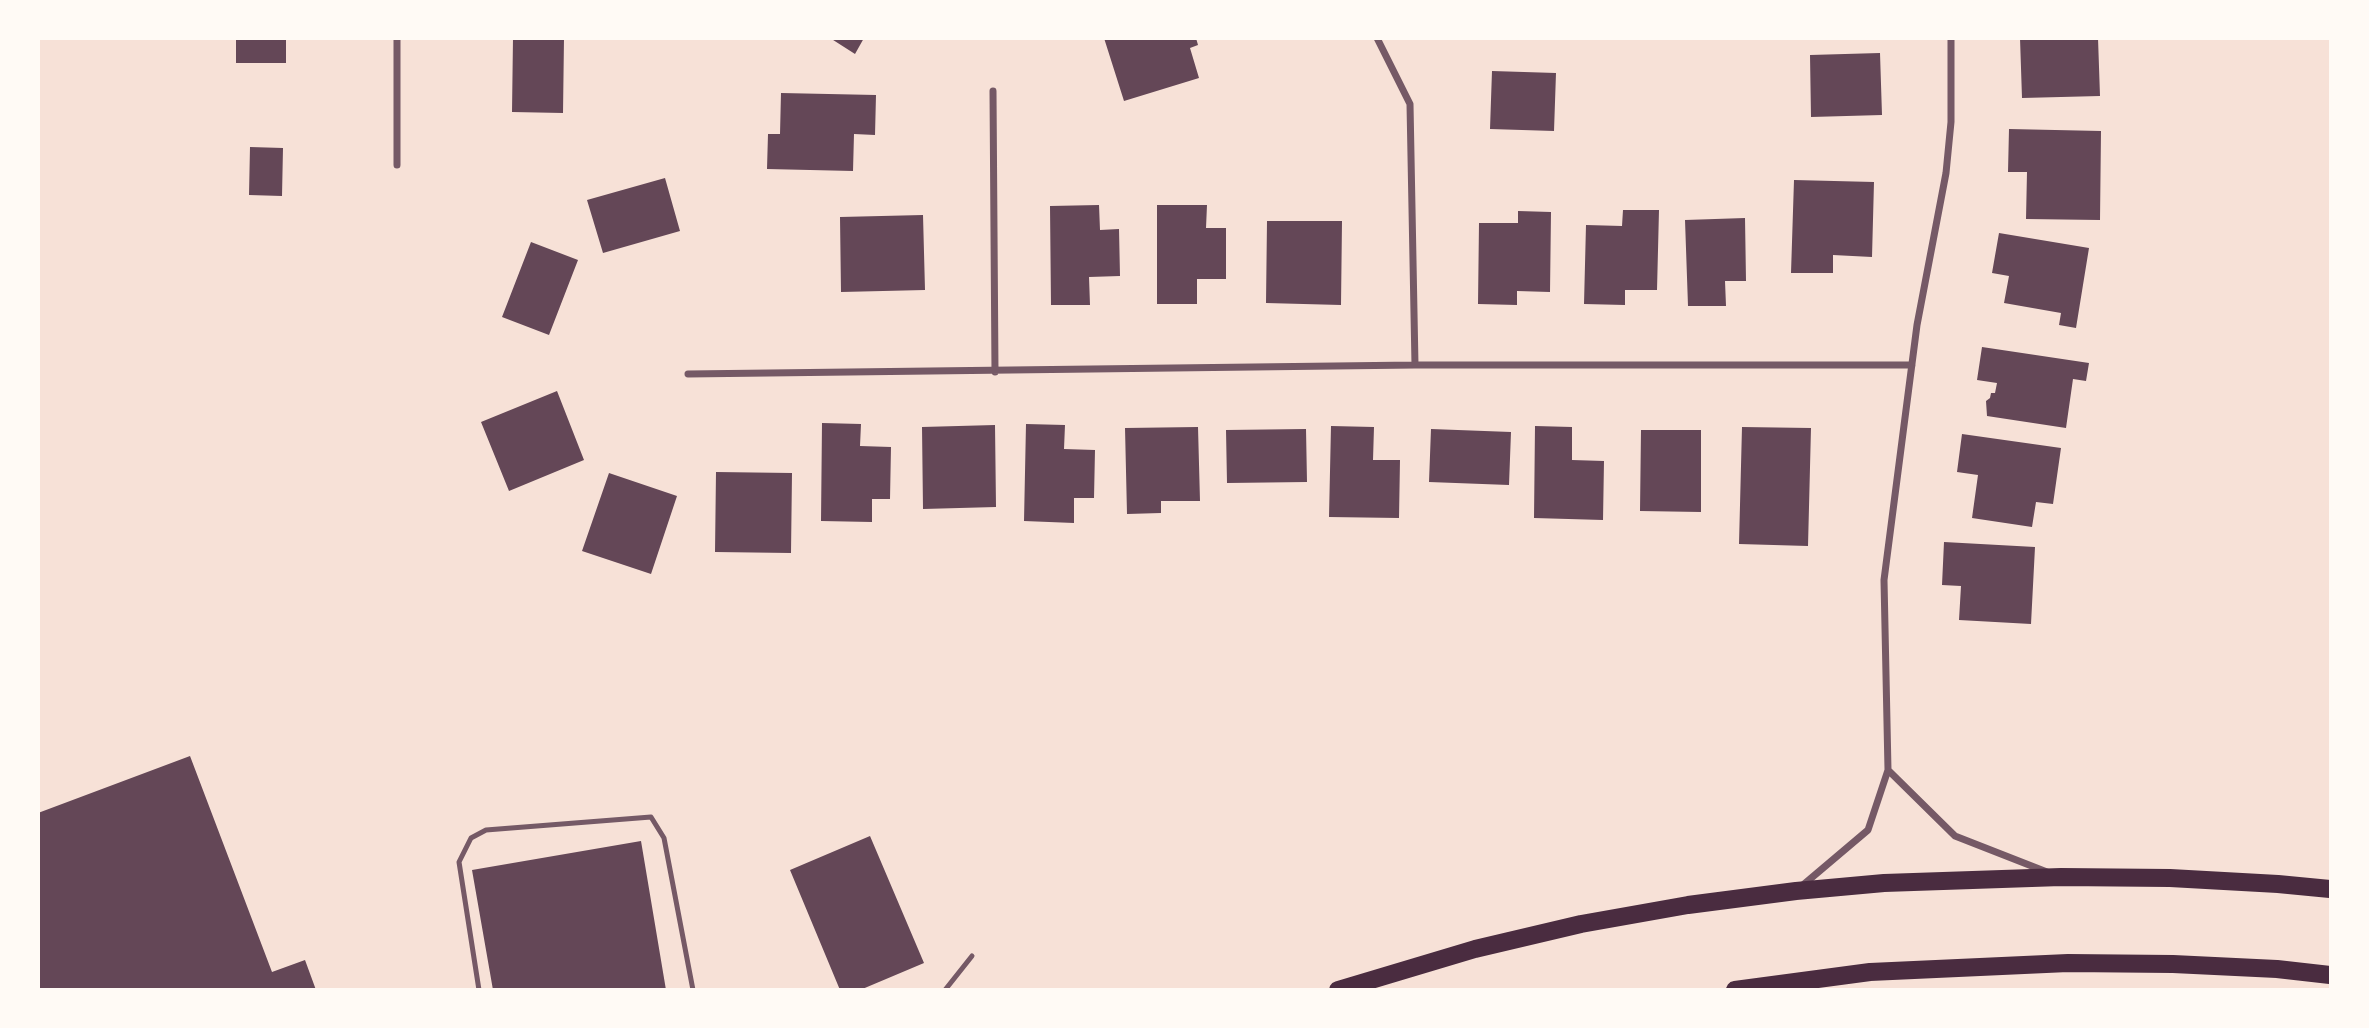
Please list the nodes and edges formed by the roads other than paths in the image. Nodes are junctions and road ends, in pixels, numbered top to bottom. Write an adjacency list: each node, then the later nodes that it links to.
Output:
1 (397, 38): 5 (street)
2 (1377, 38): 6 (street)
3 (1951, 38): 7 (street)
4 (993, 92): 8 (street)
5 (397, 165)
6 (1415, 365): 7 (street); 8 (street)
7 (1912, 365): 10 (street)
8 (995, 372): 9 (street)
9 (688, 374)
10 (1888, 770): 11 (street); 13 (street)
11 (2061, 877): 12 (main road); 13 (main road)
12 (2330, 889)
13 (1796, 891): 19 (main road)
14 (972, 956): 18 (lane)
15 (2330, 975): 20 (main road)
16 (479, 989): 17 (lane)
17 (693, 989)
18 (945, 989)
19 (1338, 989)
20 (1735, 989)

